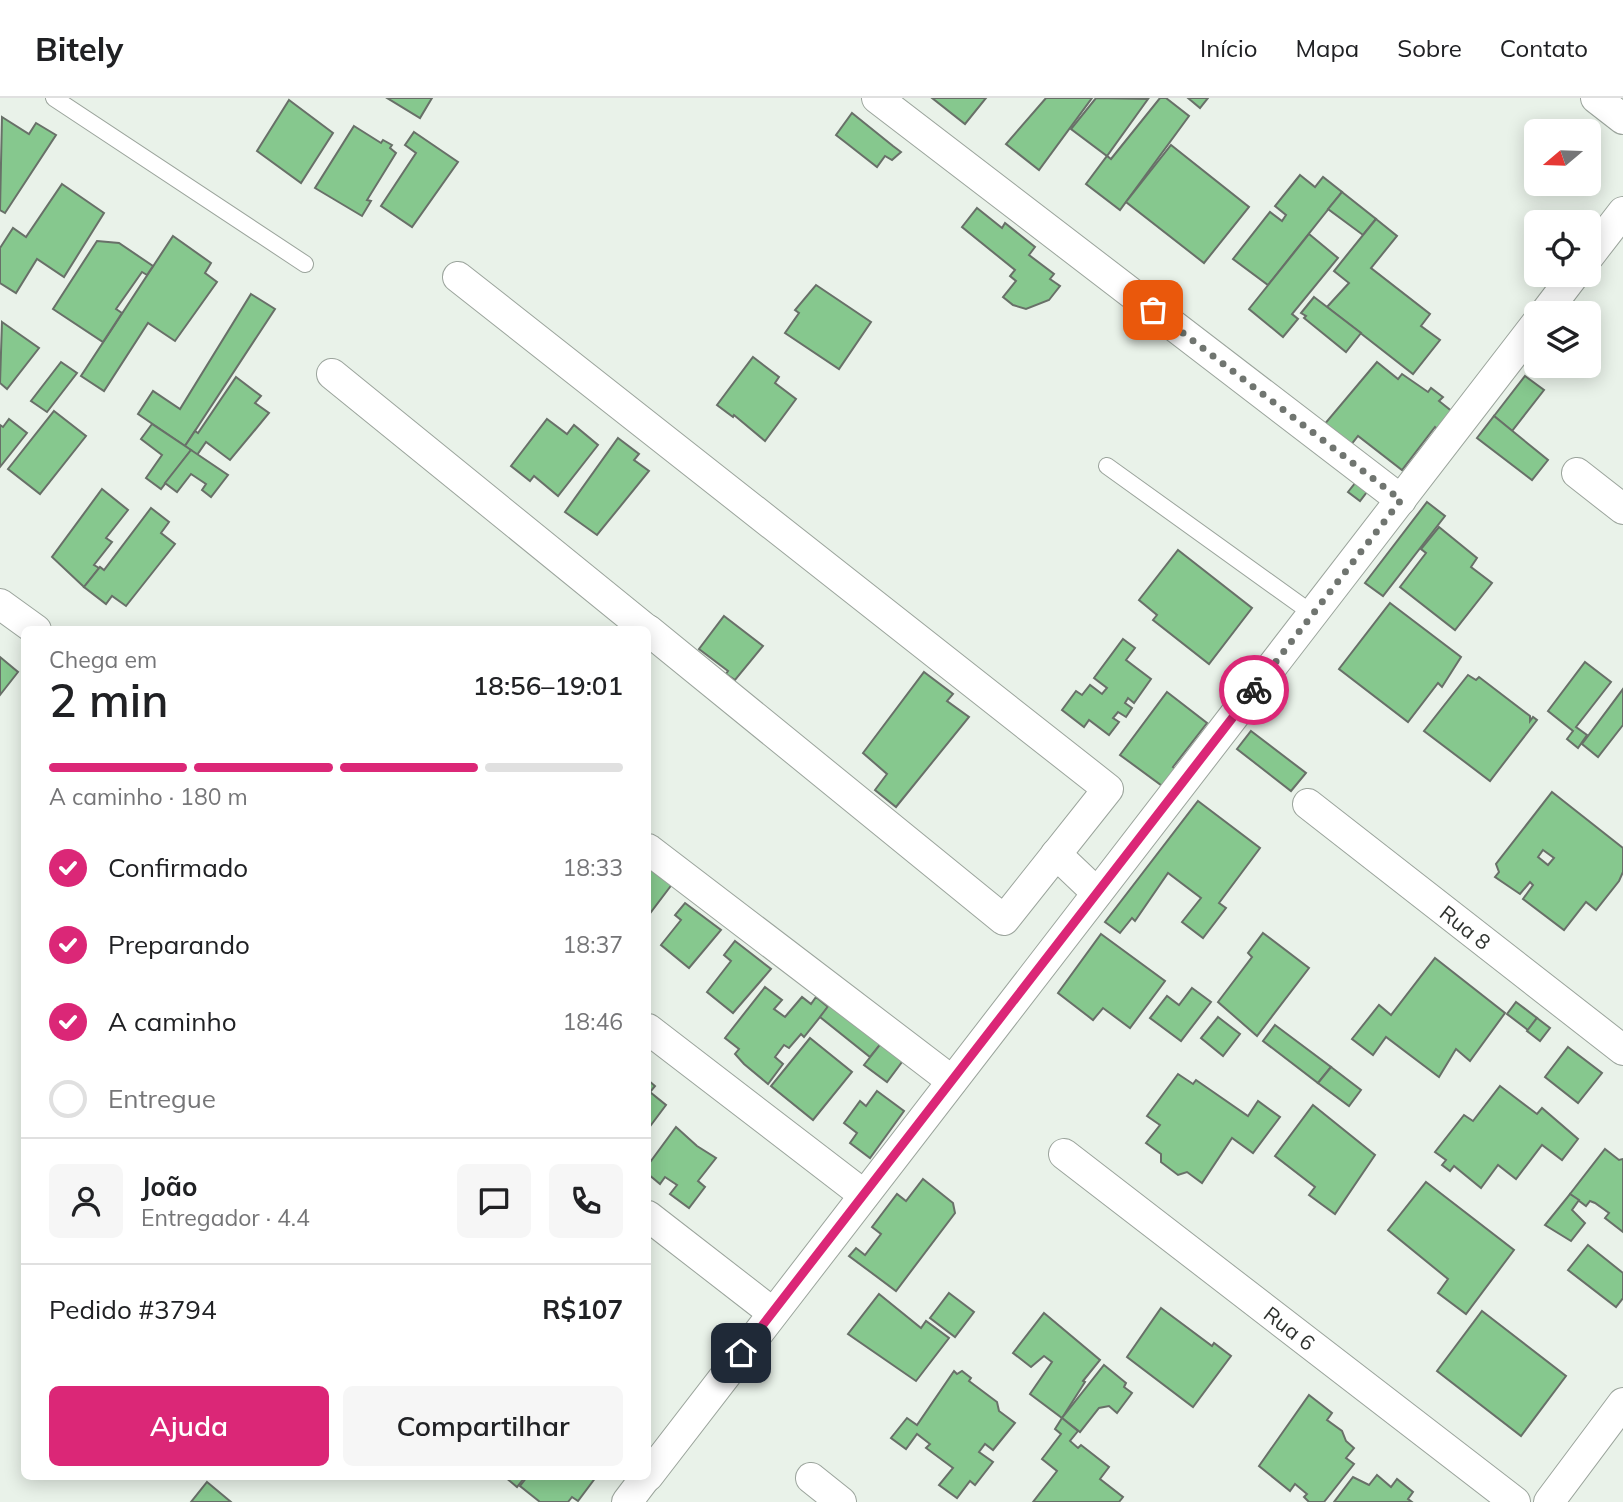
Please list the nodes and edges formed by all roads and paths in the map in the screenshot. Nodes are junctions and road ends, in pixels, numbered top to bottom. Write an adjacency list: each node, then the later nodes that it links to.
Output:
1 (54, 98): 7 (lane)
2 (877, 98): 15 (street)
3 (1596, 98): 4 (street)
4 (1623, 119)
5 (1623, 212): 6 (street)
6 (1601, 240)
7 (305, 264)
8 (458, 277): 24 (street)
9 (1565, 287): 10 (street)
10 (1554, 301)
11 (1524, 340): 15 (street)
12 (332, 374): 20 (street)
13 (1107, 466): 18 (lane)
14 (1577, 473): 16 (street)
15 (1401, 500): 18 (street)
16 (1623, 509)
17 (0, 604): 19 (street)
18 (1313, 614): 25 (street)
19 (30, 626)
20 (642, 626)
21 (651, 633): 24 (street)
22 (1308, 804): 27 (street, Rua 8)
23 (651, 851): 28 (street)
24 (1056, 854): 25 (street)
25 (1097, 893): 28 (street)
26 (651, 1031): 30 (street)
27 (1623, 1050)
28 (952, 1081): 30 (street)
29 (1064, 1154): 37 (street, Rua 6)
30 (864, 1195): 32 (street)
31 (651, 1218): 32 (street)
32 (773, 1313): 34 (street)
33 (1623, 1403): 40 (street)
34 (651, 1471)
35 (811, 1478): 39 (street)
36 (644, 1480): 38 (street)
37 (1503, 1498)
38 (627, 1502)
39 (841, 1502)
40 (1549, 1502)

